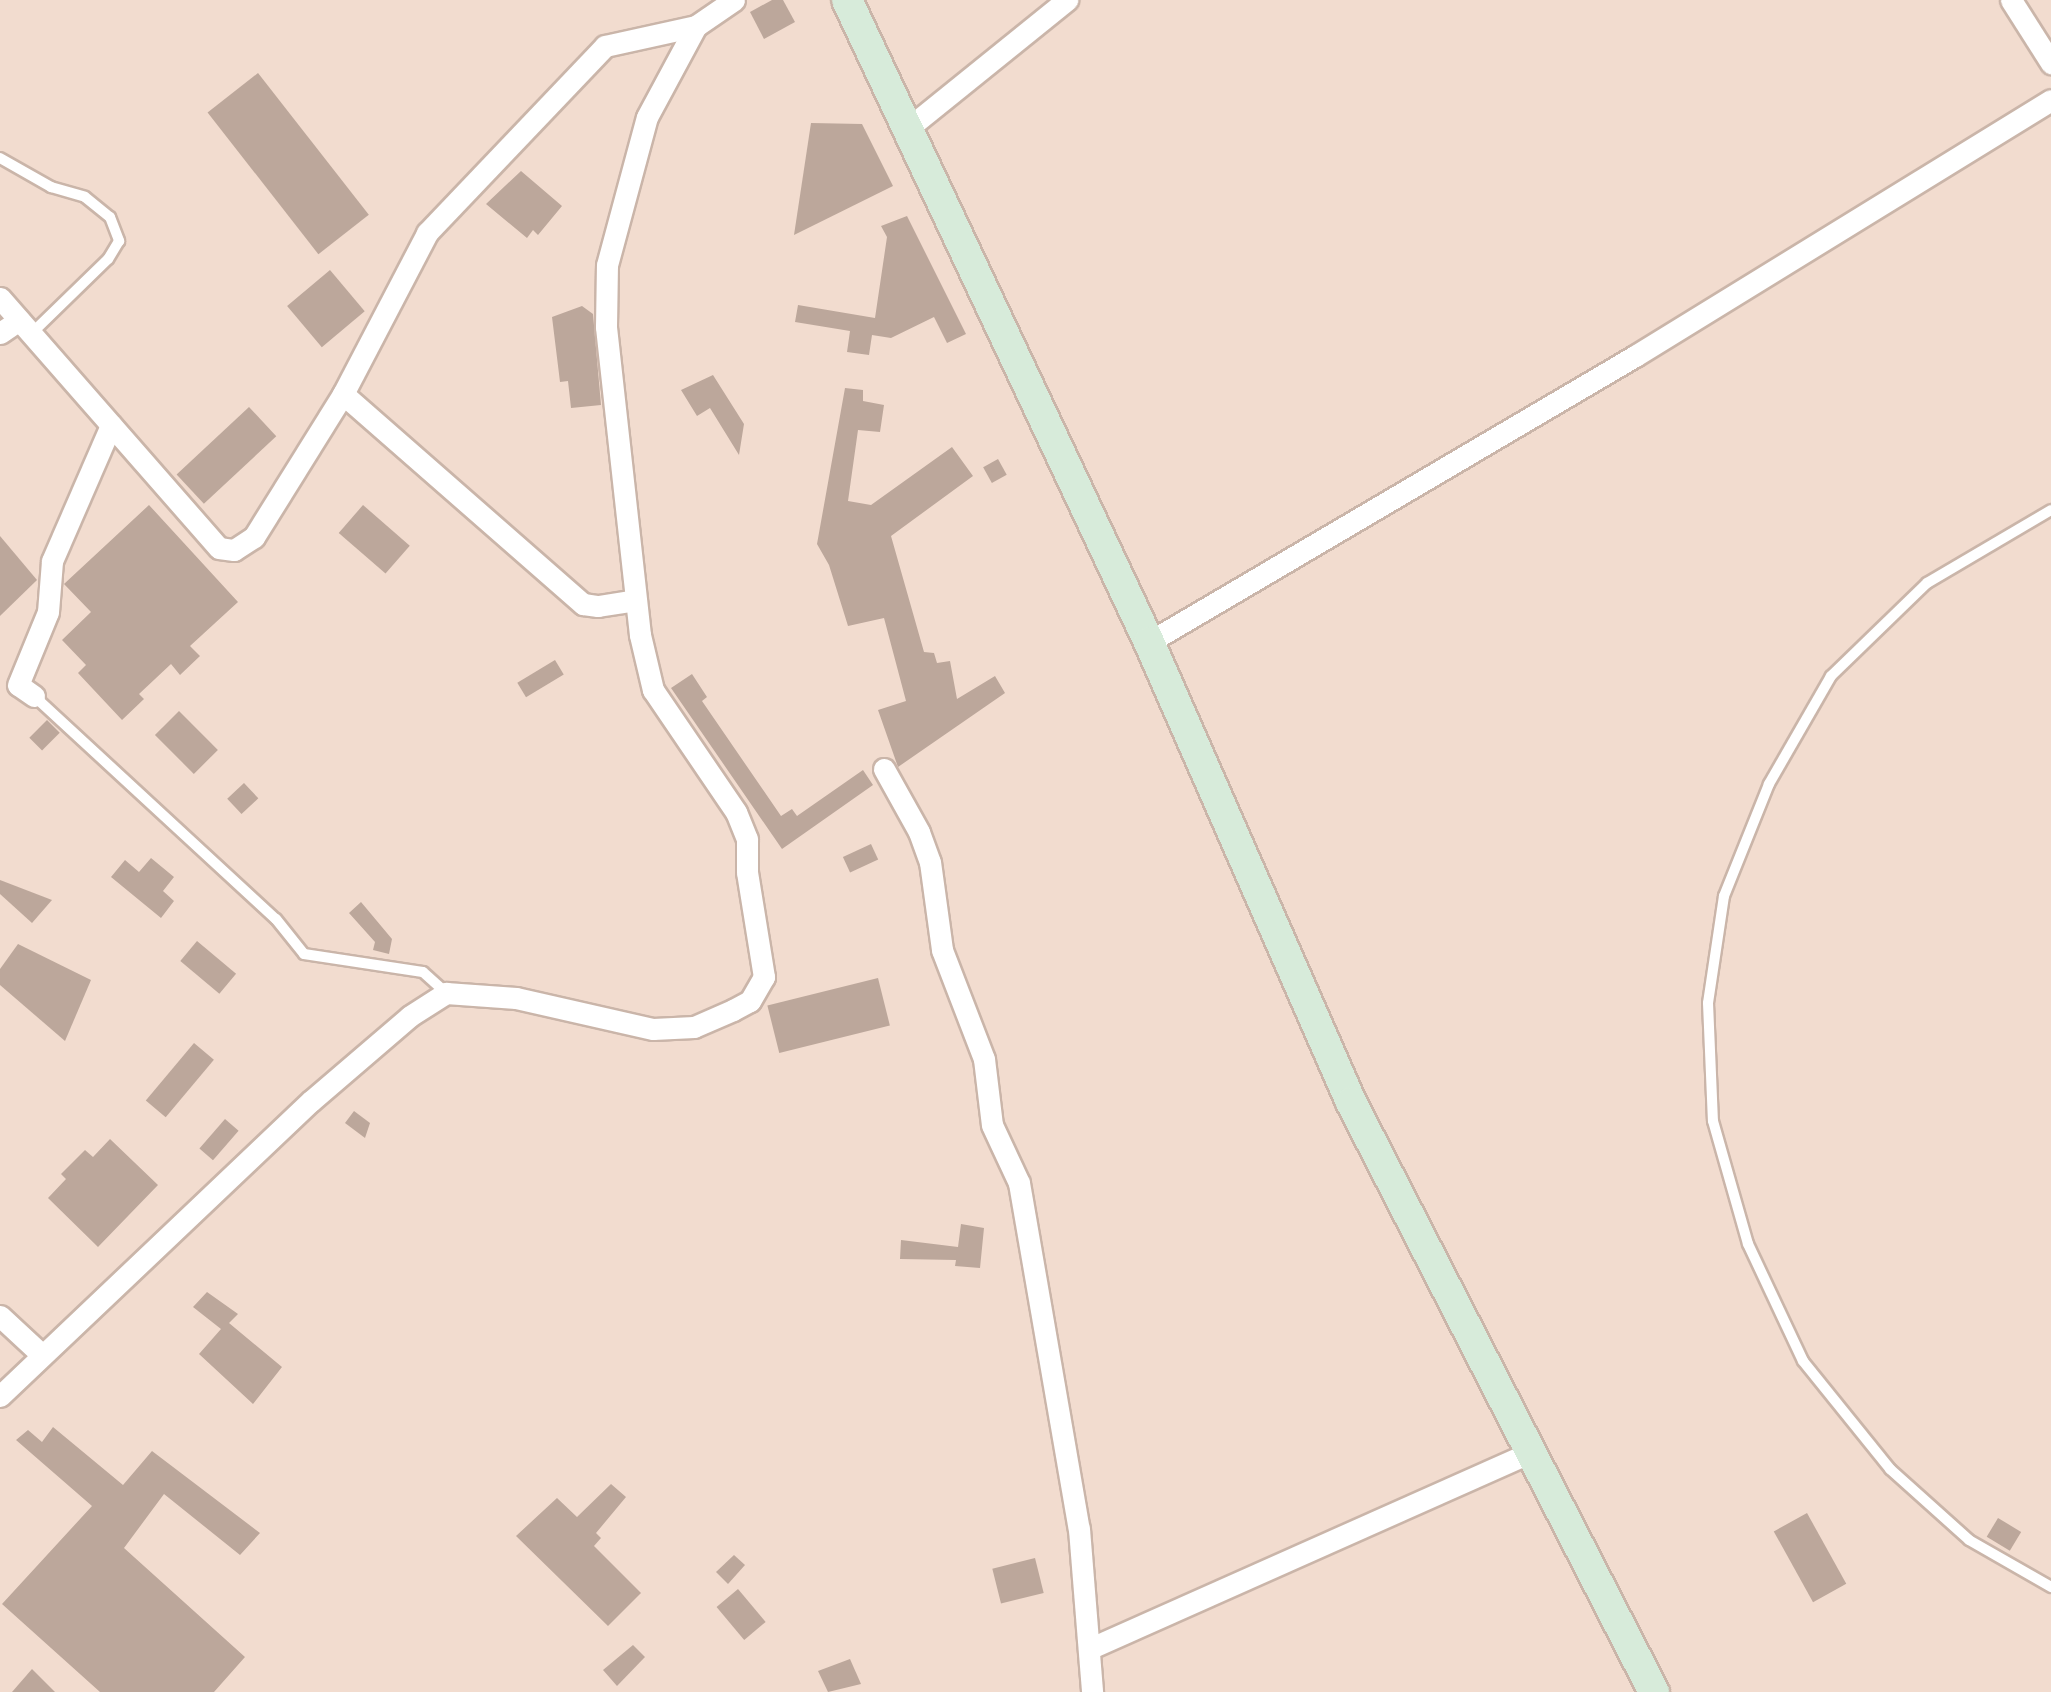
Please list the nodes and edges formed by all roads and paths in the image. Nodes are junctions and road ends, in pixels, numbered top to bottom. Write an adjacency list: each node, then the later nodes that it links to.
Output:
1 (734, 0): 5 (street)
2 (847, 0): 8 (main road)
3 (1067, 0): 8 (street)
4 (2011, 0): 6 (street)
5 (696, 26): 13 (street); 16 (street)
6 (2051, 63)
7 (2051, 100): 17 (street)
8 (907, 129): 17 (main road)
9 (0, 158): 11 (lane)
10 (0, 298): 11 (street)
11 (25, 327): 12 (street); 14 (street)
12 (0, 333)
13 (343, 394): 14 (street); 16 (street)
14 (111, 425): 18 (street)
15 (2051, 510): 25 (lane)
16 (636, 600): 20 (street)
17 (1149, 642): 24 (main road)
18 (33, 696): 20 (lane)
19 (884, 769): 26 (street)
20 (446, 993): 22 (street)
21 (0, 1316): 22 (street)
22 (42, 1355): 23 (street)
23 (0, 1396)
24 (1530, 1453): 26 (street); 28 (main road)
25 (2051, 1587)
26 (1091, 1648): 27 (street)
27 (1092, 1692)
28 (1654, 1692)

